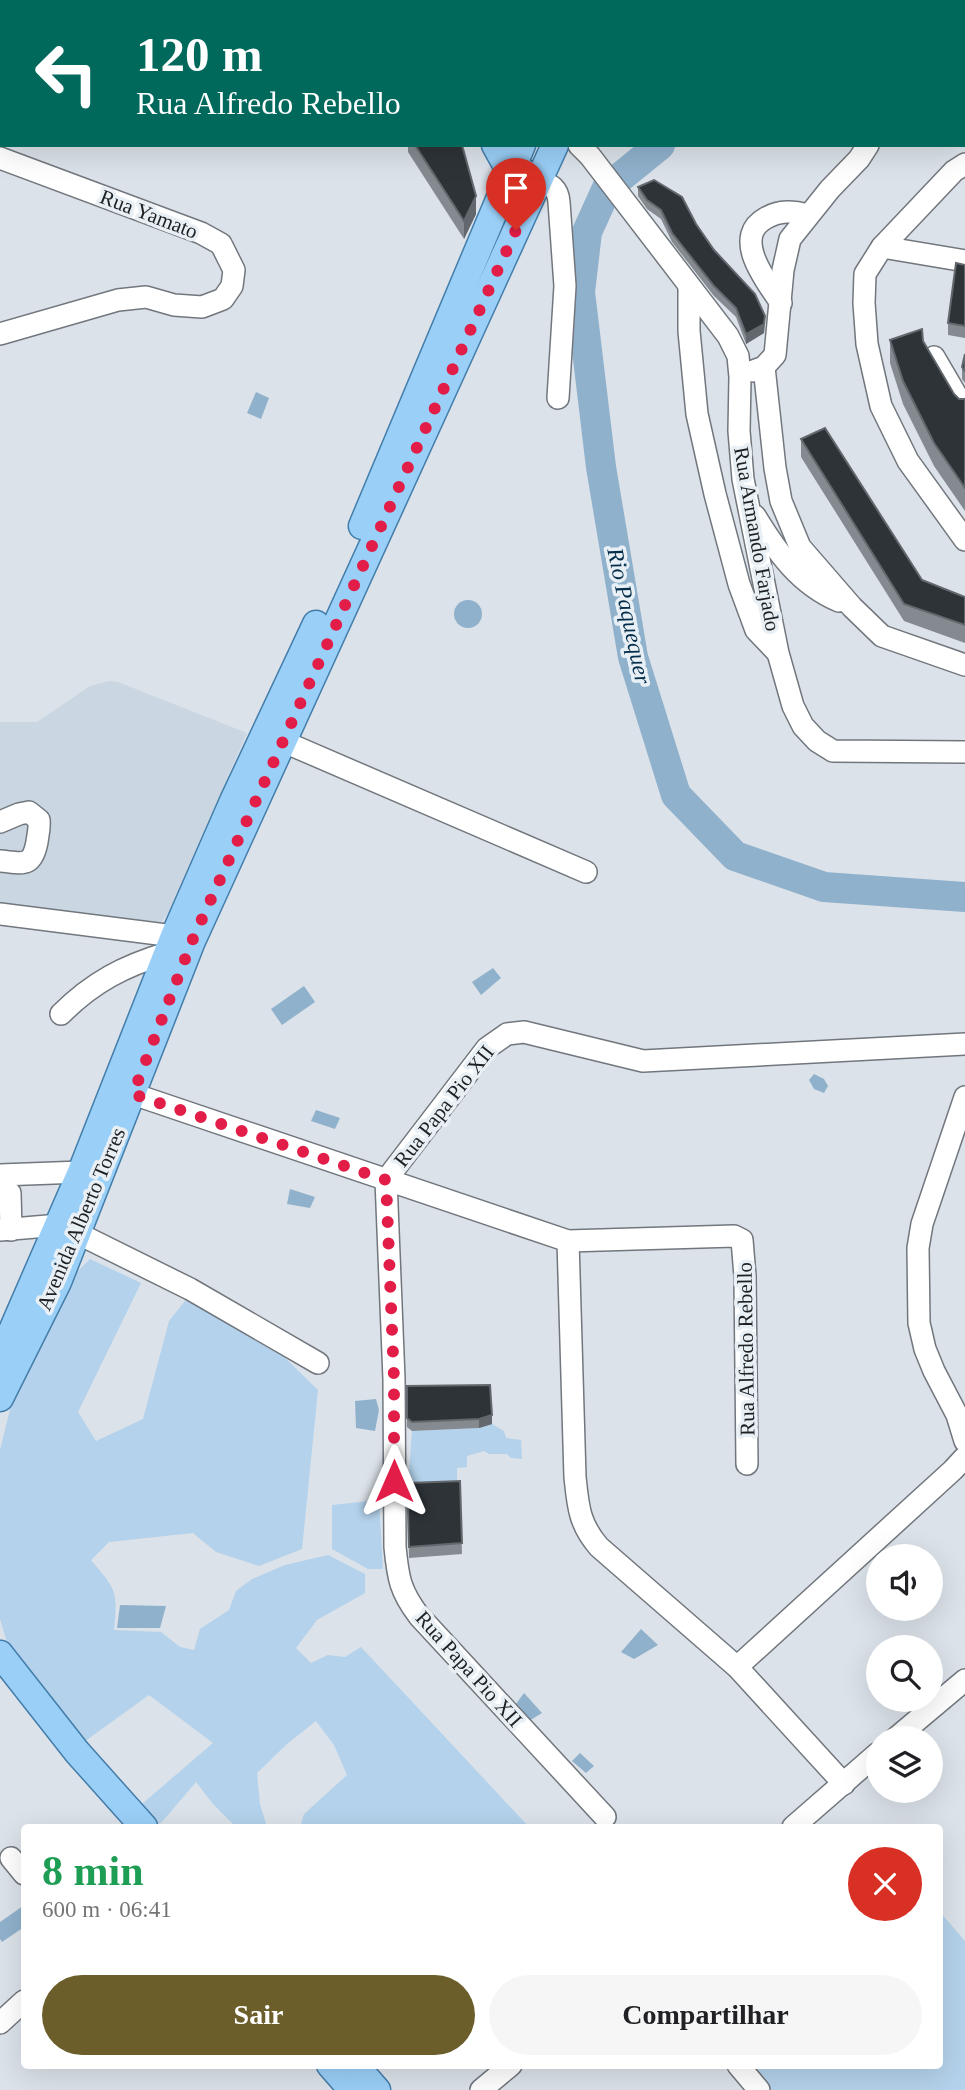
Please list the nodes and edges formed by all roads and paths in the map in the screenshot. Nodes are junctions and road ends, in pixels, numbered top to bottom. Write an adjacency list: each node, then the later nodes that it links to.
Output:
1 (496, 147): 4 (main road)
2 (867, 147): 8 (street)
3 (585, 150): 11 (street, Rua Armando Farjado)
4 (517, 157): 6 (main road); 30 (main road, Avenida Alberto Torres)
5 (0, 158): 13 (street, Rua Yamato)
6 (548, 160): 17 (street); 24 (main road, Avenida Alberto Torres)
7 (965, 164): 9 (street)
8 (808, 215): 12 (street); 12 (street)
9 (882, 247): 10 (street); 20 (street)
10 (965, 261)
11 (689, 286): 16 (street, Rua Armando Farjado); 22 (street)
12 (781, 303): 15 (street)
13 (0, 334)
14 (934, 357): 18 (street)
15 (764, 367): 16 (street); 21 (street)
16 (740, 377): 19 (street, Rua Armando Farjado)
17 (558, 398)
18 (965, 410)
19 (748, 505): 21 (street); 22 (street, Rua Armando Farjado)
20 (965, 540)
21 (852, 607): 23 (street)
22 (778, 653): 25 (street, Rua Armando Farjado)
23 (965, 664)
24 (282, 741): 28 (street); 30 (main road, Avenida Alberto Torres)
25 (965, 752)
26 (0, 822): 27 (street)
27 (0, 861)
28 (586, 872)
29 (0, 914): 30 (street)
30 (177, 943): 31 (street); 33 (main road, Avenida Alberto Torres); 35 (main road, Avenida Alberto Torres)
31 (61, 1014)
32 (965, 1044): 37 (street, Rua Papa Pio XII)
33 (133, 1094): 37 (street, Rua Alfredo Rebello); 39 (main road, Avenida Alberto Torres)
34 (965, 1097): 46 (street)
35 (81, 1172): 36 (street); 39 (main road, Avenida Alberto Torres)
36 (0, 1175)
37 (386, 1180): 41 (street, Rua Alfredo Rebello); 56 (street, Rua Papa Pio XII)
38 (0, 1193): 40 (street)
39 (68, 1229): 40 (street); 42 (main road, Avenida Alberto Torres); 44 (street); 45 (main road, Avenida Alberto Torres)
40 (6, 1230)
41 (568, 1241): 48 (street, Rua Alfredo Rebello); 50 (street)
42 (6, 1331): 43 (main road, Avenida Alberto Torres)
43 (0, 1358)
44 (318, 1363)
45 (0, 1398)
46 (965, 1441)
47 (965, 1457): 50 (street)
48 (747, 1464)
49 (0, 1654): 58 (main road)
50 (737, 1667): 55 (street)
51 (965, 1680): 53 (street)
52 (0, 1683): 57 (main road)
53 (910, 1726)
54 (866, 1765): 55 (street)
55 (844, 1784): 59 (street)
56 (605, 1817)
57 (120, 1824)
58 (141, 1824)
59 (797, 1824)
60 (21, 2004): 61 (street)
61 (0, 2023)
62 (334, 2069): 66 (main road)
63 (359, 2069): 67 (main road)
64 (506, 2069): 68 (street)
65 (741, 2069): 69 (street)
66 (352, 2090)
67 (377, 2090)
68 (481, 2090)
69 (759, 2090)

